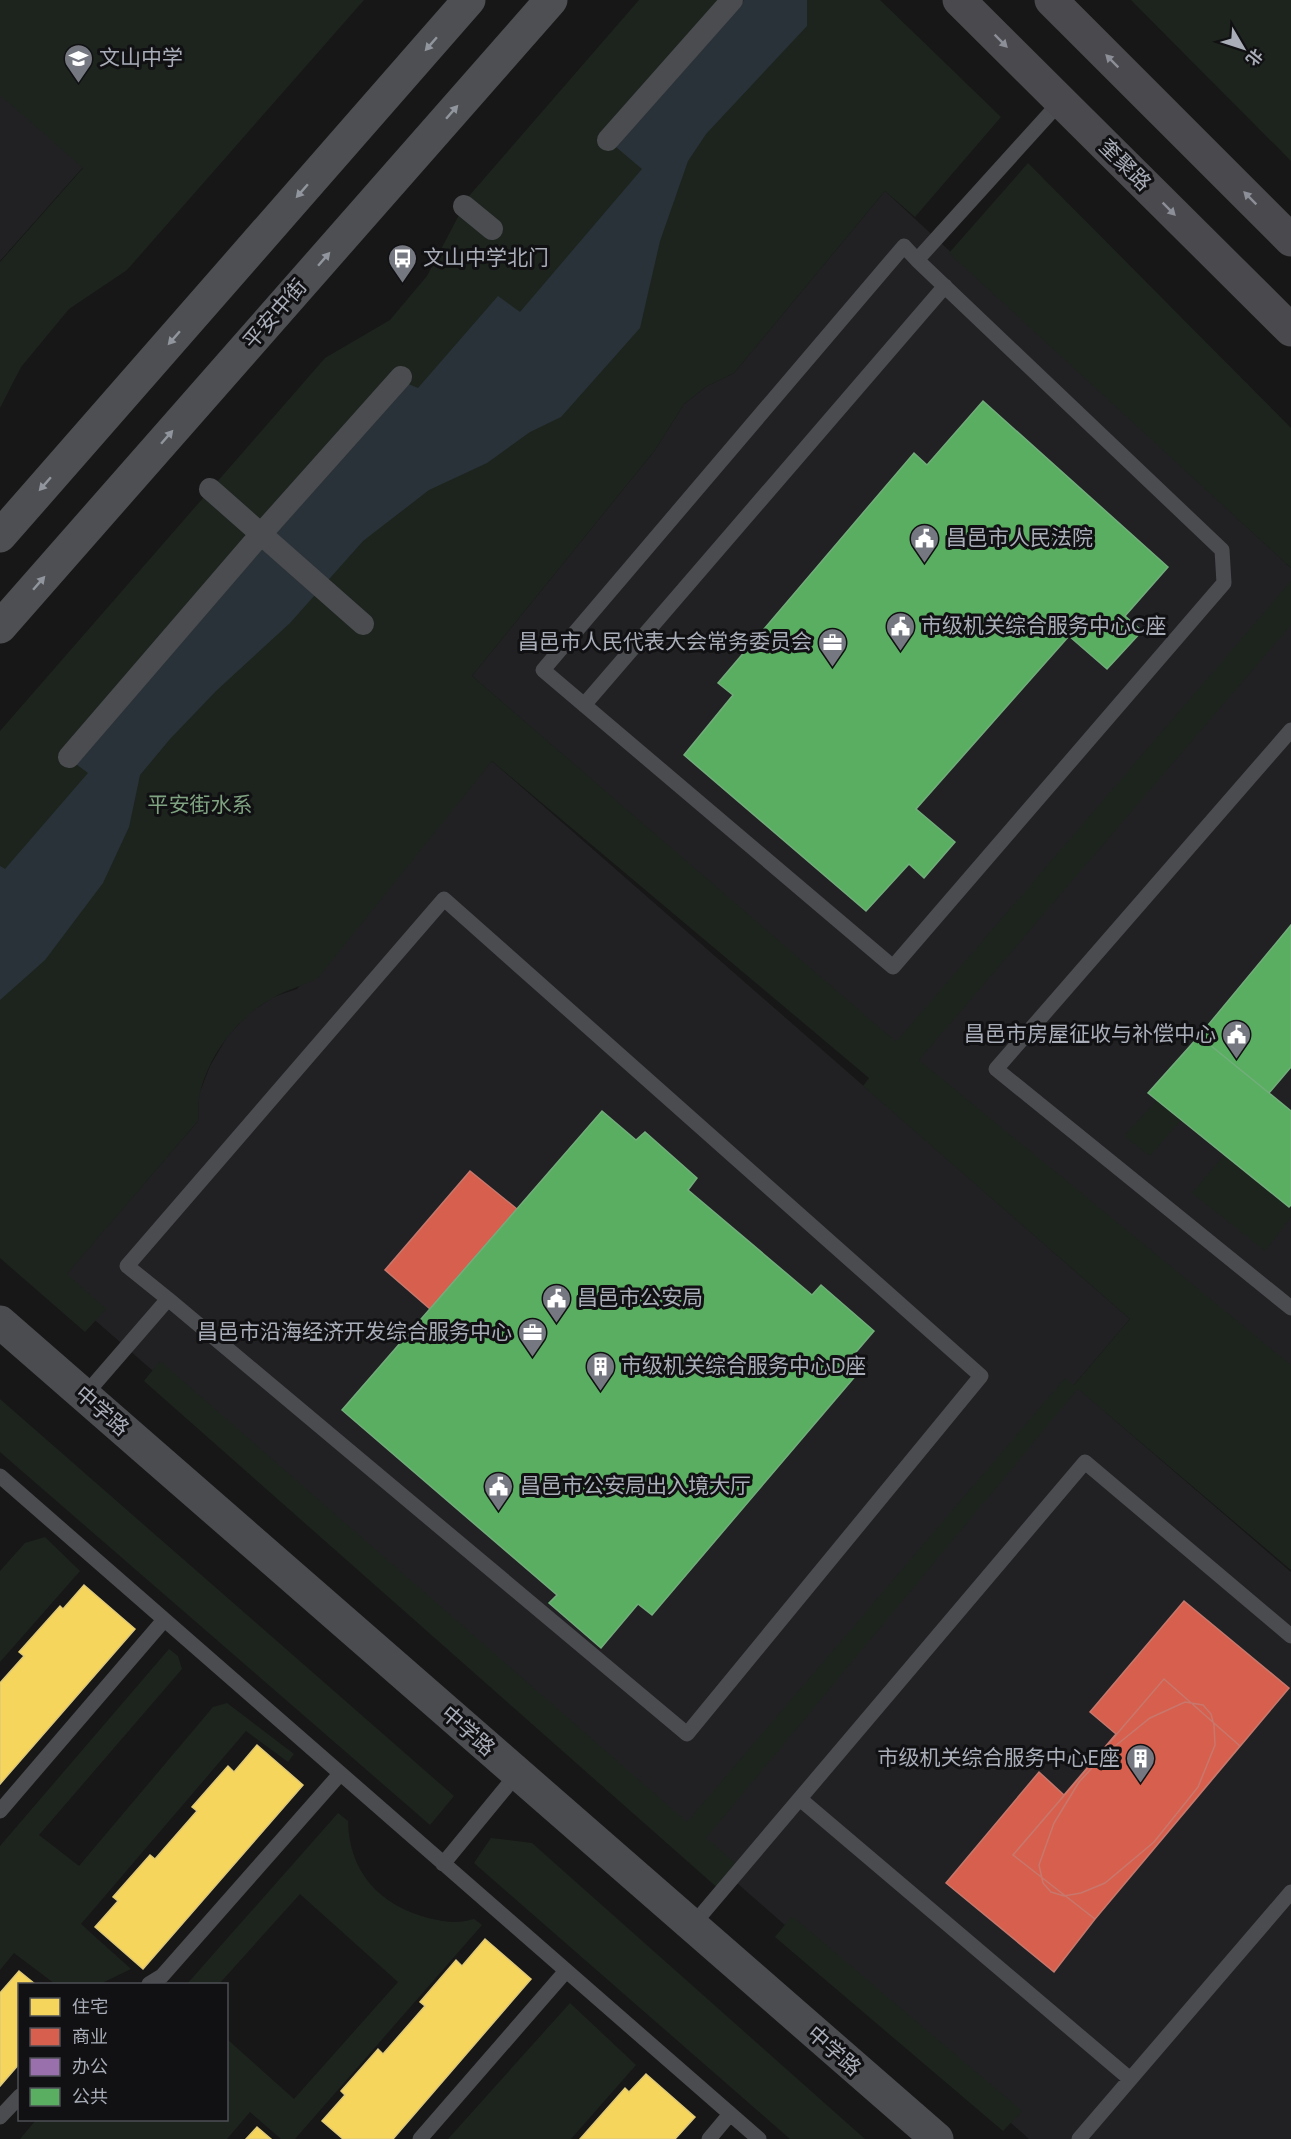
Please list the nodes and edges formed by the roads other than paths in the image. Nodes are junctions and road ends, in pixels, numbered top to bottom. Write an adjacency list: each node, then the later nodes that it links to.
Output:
1 (469, 0): 17 (main road, one-way to 17)
2 (551, 0): 19 (main road, 平安中街, one-way to 2)
3 (732, 0): 7 (street)
4 (959, 0): 6 (main road, 奎聚路, one-way to 6)
5 (1051, 0): 10 (main road, one-way to 5)
6 (1061, 101): 11 (lane); 13 (main road, 奎聚路, one-way to 13)
7 (608, 140)
8 (464, 206): 9 (street)
9 (492, 229)
10 (1291, 240)
11 (917, 260): 12 (lane); 20 (lane)
12 (945, 286): 20 (lane); 20 (lane)
13 (1291, 330)
14 (401, 377): 16 (street)
15 (210, 489): 16 (street)
16 (261, 534): 18 (street); 22 (street)
17 (0, 536)
18 (363, 624)
19 (0, 627)
20 (584, 705)
21 (1291, 730): 24 (lane)
22 (69, 758)
23 (168, 1299): 23 (lane); 26 (lane)
24 (1291, 1308)
25 (0, 1322): 26 (street, 中学路)
26 (84, 1396): 31 (street, 中学路)
27 (0, 1476): 28 (lane)
28 (164, 1620): 30 (lane); 33 (lane)
29 (1291, 1636): 32 (lane)
30 (340, 1774): 34 (lane); 38 (lane)
31 (517, 1774): 34 (lane); 36 (street, 中学路)
32 (800, 1799): 36 (lane); 39 (lane)
33 (0, 1812)
34 (443, 1864): 37 (lane)
35 (1291, 1892): 39 (lane)
36 (691, 1927): 46 (street, 中学路)
37 (566, 1971): 41 (lane); 43 (lane)
38 (151, 1983)
39 (1130, 2079): 47 (lane)
40 (18, 2098): 42 (lane)
41 (730, 2114): 44 (lane); 45 (lane)
42 (0, 2117)
43 (420, 2139)
44 (709, 2139)
45 (759, 2139)
46 (936, 2139)
47 (1079, 2139)

